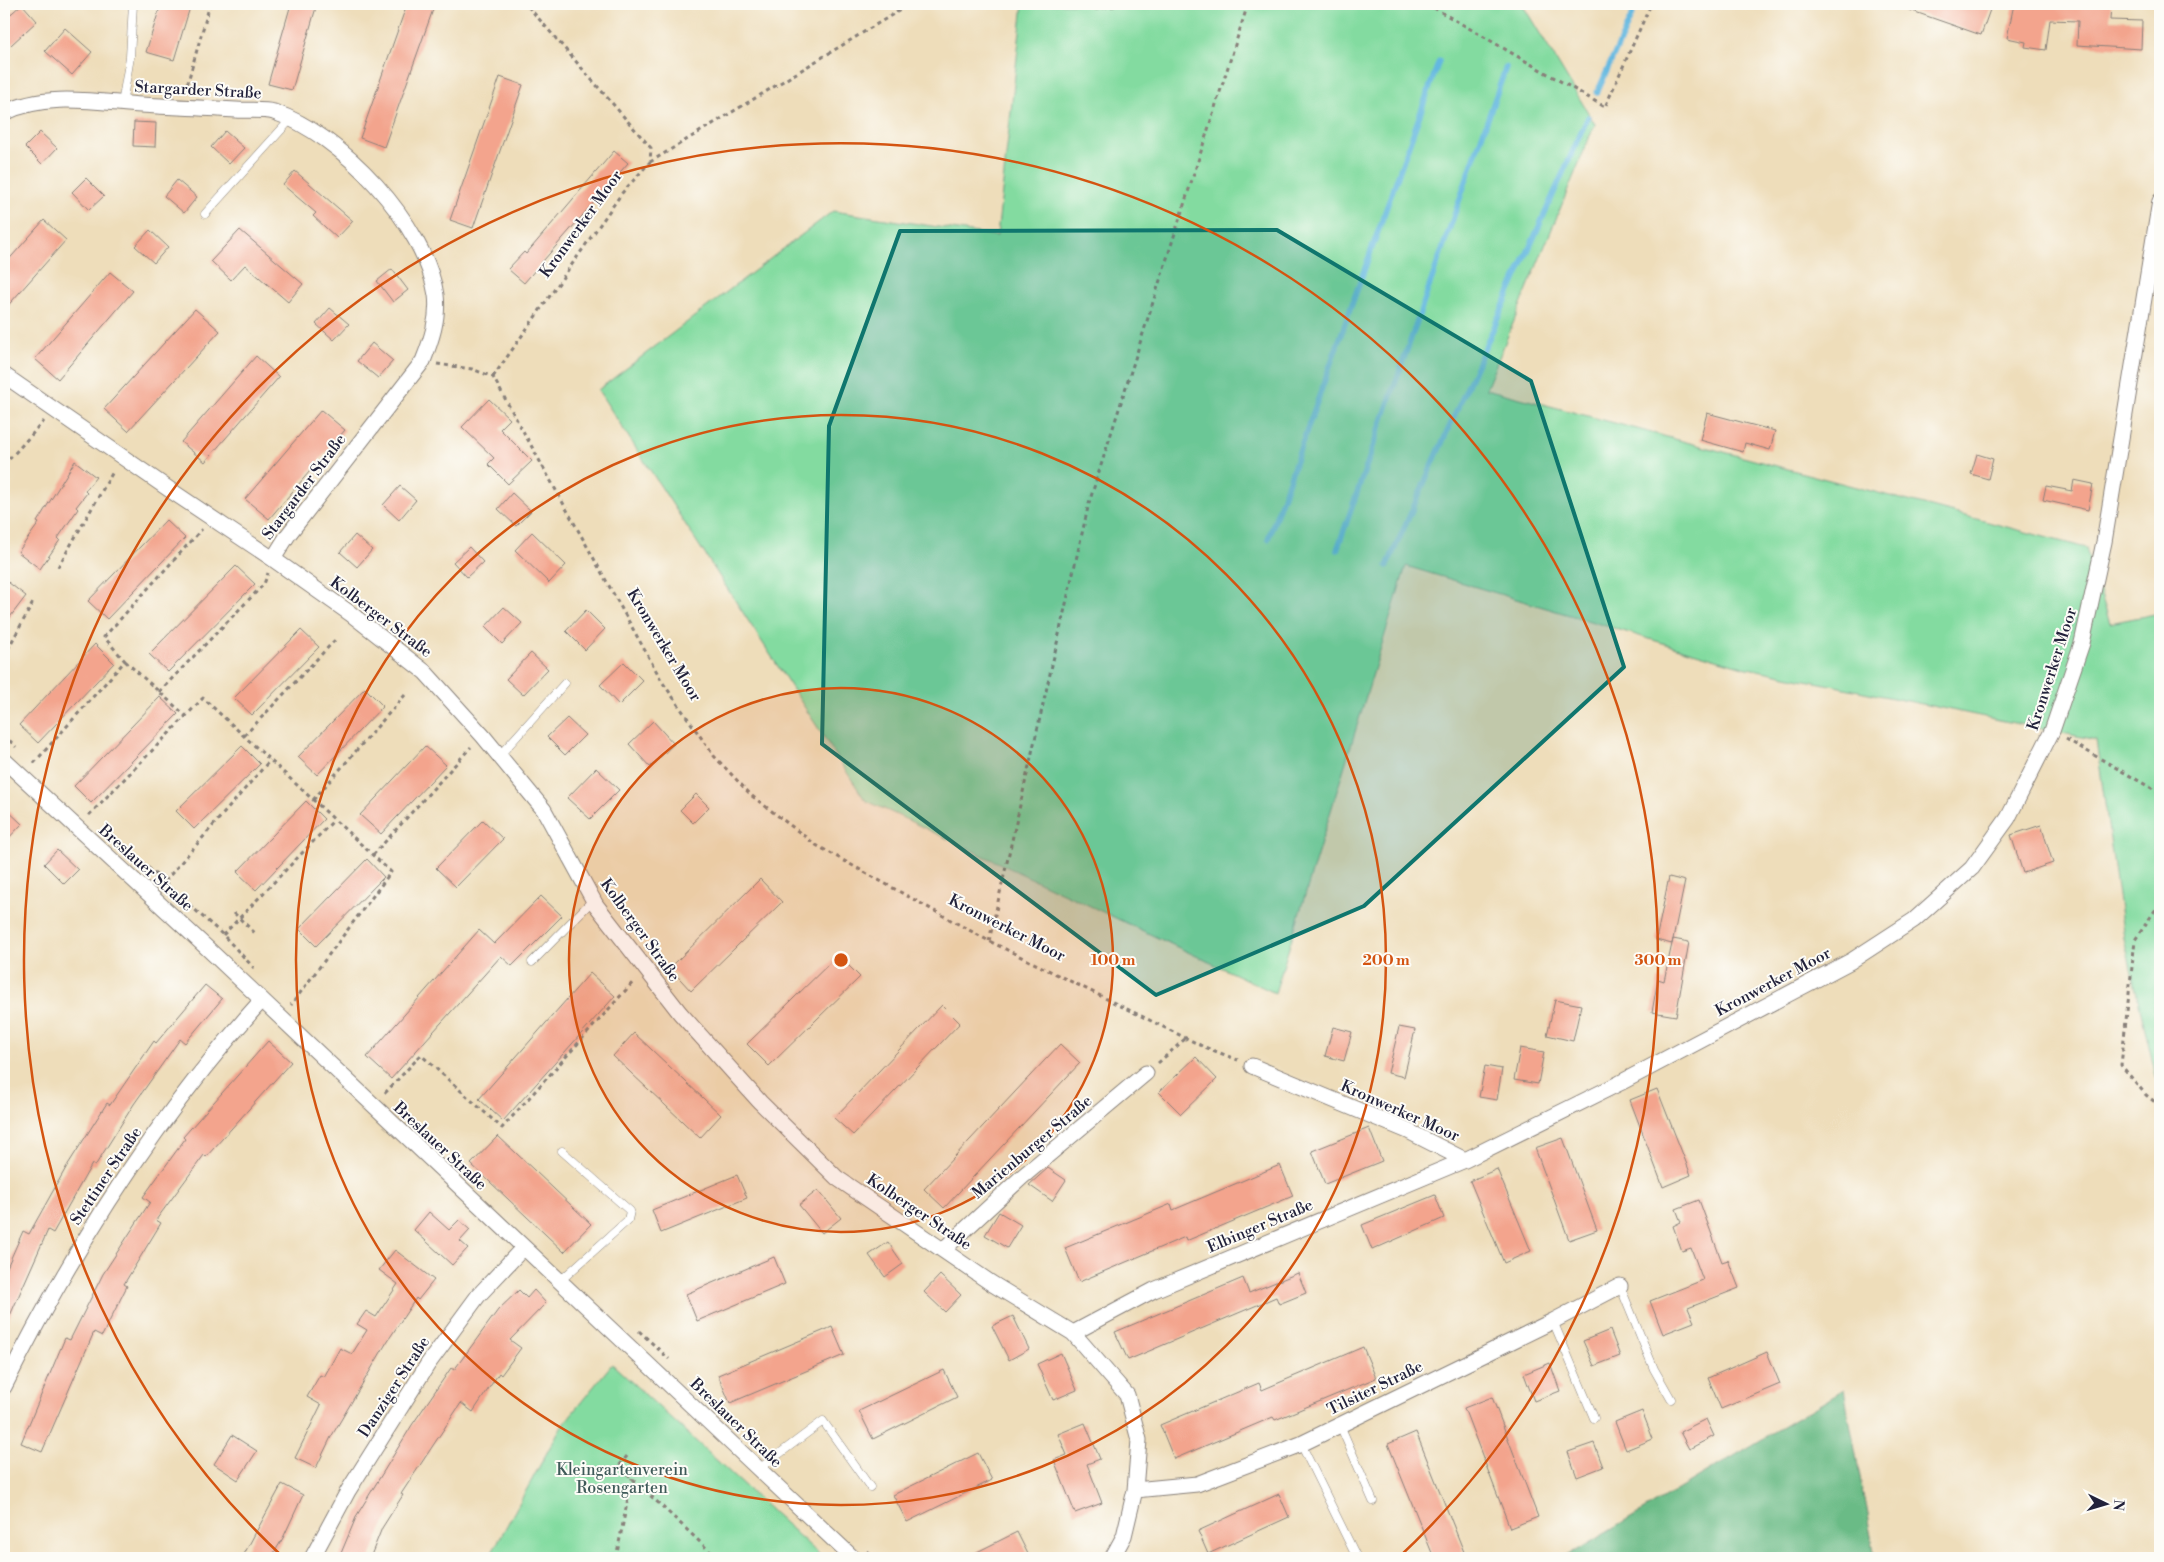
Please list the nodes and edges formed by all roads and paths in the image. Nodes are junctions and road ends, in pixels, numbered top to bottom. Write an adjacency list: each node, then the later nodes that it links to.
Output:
1 (132, 4): 10 (lane)
2 (210, 4): 11 (path)
3 (526, 4): 14 (path)
4 (910, 4): 14 (path, Kronwerker Moor)
5 (1064, 4): 6 (path)
6 (1125, 4)
7 (1248, 4): 55 (path)
8 (1427, 4): 9 (path)
9 (1651, 4)
10 (122, 104): 11 (street, Stargarder Straße); 12 (street, Stargarder Straße)
11 (180, 107): 13 (street, Stargarder Straße)
12 (4, 114)
13 (290, 120): 16 (lane); 17 (street, Stargarder Straße)
14 (650, 162): 19 (path, Kronwerker Moor)
15 (2160, 201): 34 (street, Kronwerker Moor)
16 (205, 214)
17 (423, 361): 19 (path); 24 (street, Stargarder Straße)
18 (4, 375): 20 (street, Kolberger Straße)
19 (493, 377): 55 (path, Kronwerker Moor)
20 (55, 409): 21 (street, Kolberger Straße); 22 (path)
21 (121, 456): 23 (street, Kolberger Straße); 25 (path)
22 (4, 465)
23 (212, 519): 24 (street, Kolberger Straße); 29 (path)
24 (273, 558): 31 (path); 36 (street, Kolberger Straße)
25 (58, 567)
26 (34, 601): 28 (path)
27 (336, 639): 35 (path)
28 (4, 656)
29 (125, 660): 31 (path); 40 (path)
30 (565, 683): 37 (lane)
31 (160, 692): 33 (path)
32 (405, 695): 42 (path)
33 (186, 716): 35 (path); 44 (path)
34 (2052, 732): 41 (path); 66 (street, Kronwerker Moor)
35 (244, 736): 38 (path)
36 (483, 736): 37 (street, Kolberger Straße); 48 (path)
37 (499, 756): 50 (street, Kolberger Straße)
38 (270, 760): 42 (path); 49 (path)
39 (5, 763): 58 (street, Breslauer Straße)
40 (41, 770)
41 (2160, 793)
42 (312, 800): 46 (path)
43 (82, 809): 44 (path)
44 (89, 815): 45 (path)
45 (93, 818)
46 (334, 820): 48 (path); 53 (path)
47 (117, 840): 49 (path)
48 (373, 855): 59 (path)
49 (165, 882): 53 (path)
50 (594, 900): 56 (lane); 57 (street, Kolberger Straße)
51 (2160, 903): 64 (path)
52 (234, 913): 53 (path)
53 (240, 918): 54 (path)
54 (257, 935)
55 (989, 941): 60 (path, Kronwerker Moor)
56 (532, 962)
57 (645, 968): 63 (path); 68 (street, Kolberger Straße)
58 (262, 1000): 67 (street, Breslauer Straße); 73 (street, Stettiner Straße)
59 (291, 1006)
60 (1186, 1038): 61 (path, Kronwerker Moor); 62 (path)
61 (1252, 1066): 66 (street, Kronwerker Moor)
62 (1146, 1073): 68 (street, Marienburger Straße)
63 (385, 1093)
64 (2160, 1106)
65 (562, 1151): 69 (lane)
66 (1465, 1160): 72 (street, Elbinger Straße)
67 (523, 1248): 69 (street, Breslauer Straße); 84 (street, Danziger Straße)
68 (943, 1250): 72 (street, Kolberger Straße)
69 (559, 1282): 79 (street, Breslauer Straße)
70 (1620, 1286): 71 (street, Tilsiter Straße); 74 (lane)
71 (1553, 1321): 75 (lane); 76 (street, Tilsiter Straße)
72 (1072, 1333): 82 (street, Kolberger Straße)
73 (4, 1387)
74 (1670, 1399)
75 (1594, 1418)
76 (1340, 1425): 77 (street, Tilsiter Straße); 83 (lane)
77 (1302, 1444): 82 (street, Tilsiter Straße); 89 (lane)
78 (627, 1456): 80 (path)
79 (759, 1469): 81 (lane); 87 (street, Breslauer Straße)
80 (632, 1478): 85 (path); 86 (path)
81 (870, 1487)
82 (1135, 1490): 88 (street, Kolberger Straße)
83 (1373, 1501)
84 (312, 1558)
85 (616, 1558)
86 (717, 1558)
87 (853, 1558)
88 (1112, 1558)
89 (1357, 1558)

